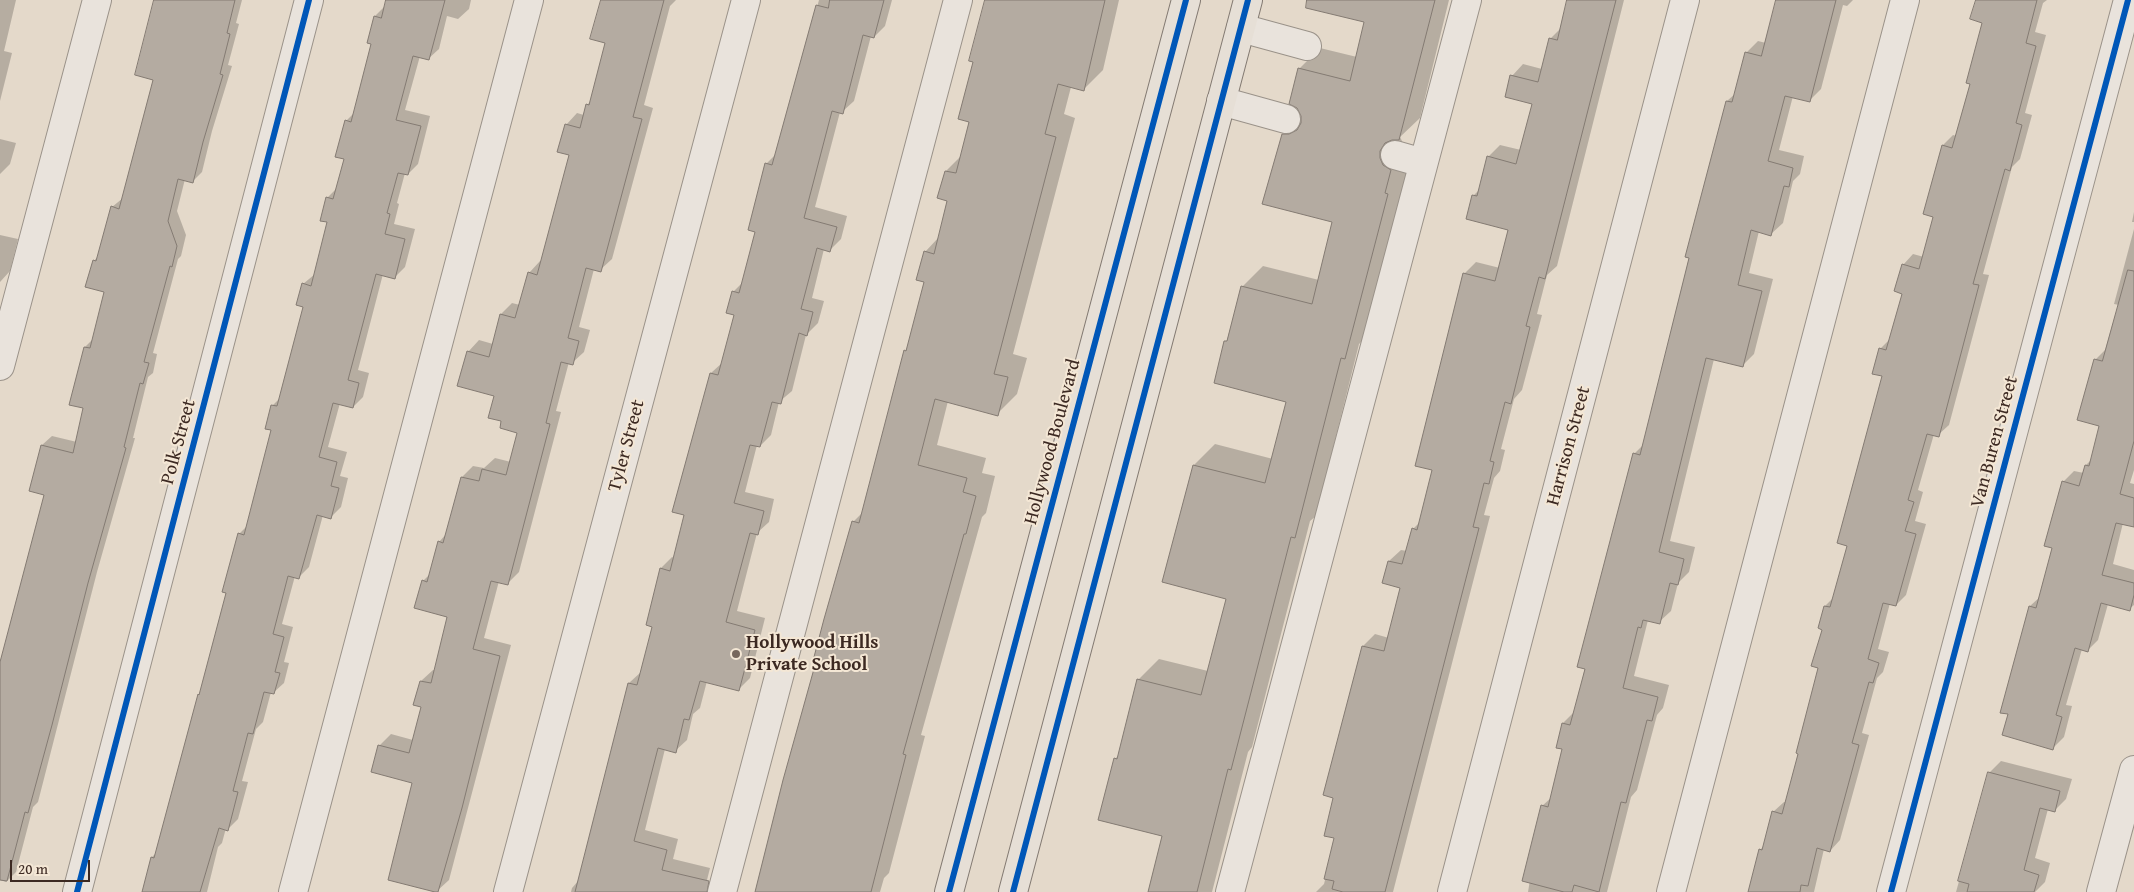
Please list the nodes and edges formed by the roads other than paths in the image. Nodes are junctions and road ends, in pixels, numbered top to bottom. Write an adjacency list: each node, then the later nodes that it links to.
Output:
1 (97, 0): 18 (street)
2 (309, 0): 20 (street, Polk Street)
3 (528, 0): 21 (street)
4 (746, 0): 22 (street, Tyler Street)
5 (958, 0): 23 (street)
6 (1186, 0): 24 (highway, Hollywood Boulevard)
7 (1248, 0): 12 (highway)
8 (1467, 0): 17 (street)
9 (1686, 0): 27 (street, Harrison Street)
10 (1905, 0): 28 (street)
11 (2128, 0): 29 (street, Van Buren Street)
12 (1241, 28): 13 (street); 14 (highway)
13 (1307, 46)
14 (1221, 102): 15 (street); 25 (highway)
15 (1286, 119)
16 (1395, 155): 17 (street)
17 (1423, 163): 26 (street)
18 (0, 366)
19 (2134, 770): 30 (street)
20 (77, 892)
21 (293, 892)
22 (508, 892)
23 (722, 892)
24 (949, 892)
25 (1013, 892)
26 (1230, 892)
27 (1452, 892)
28 (1671, 892)
29 (1891, 892)
30 (2101, 892)

